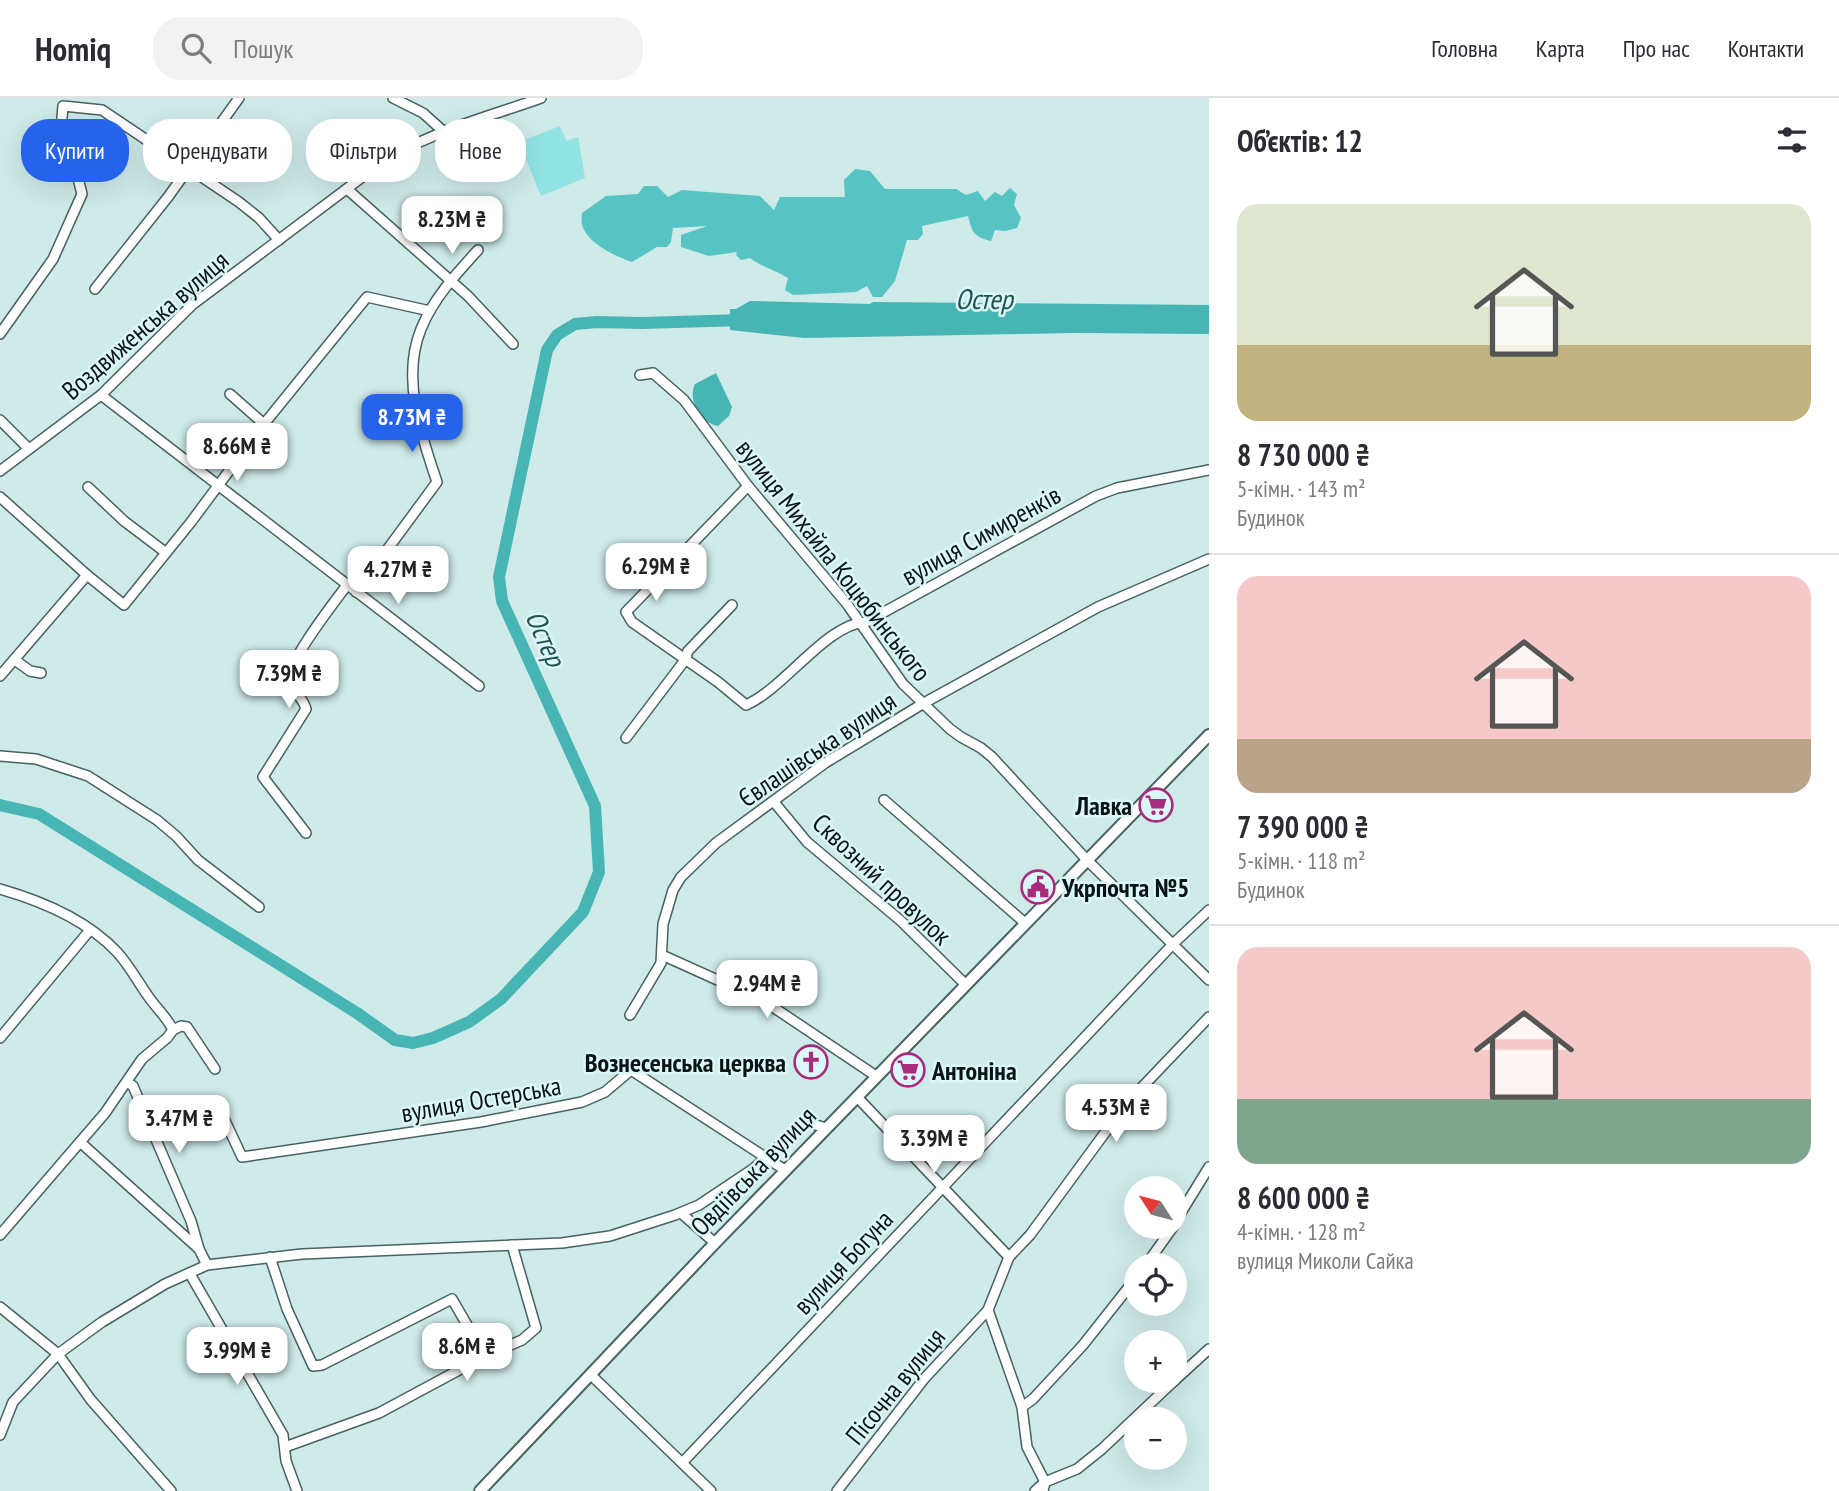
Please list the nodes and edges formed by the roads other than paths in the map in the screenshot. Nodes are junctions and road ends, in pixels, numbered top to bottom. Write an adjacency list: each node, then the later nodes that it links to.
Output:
1 (239, 98): 5 (street)
2 (541, 98): 6 (street, Воздвиженська вулиця)
3 (397, 99): 7 (street)
4 (63, 102): 9 (street); 18 (street)
5 (224, 119)
6 (479, 119)
7 (435, 124)
8 (435, 135): 12 (street, Воздвиженська вулиця)
9 (143, 137)
10 (178, 182): 16 (street)
11 (210, 182): 13 (street)
12 (347, 190): 13 (street, Воздвиженська вулиця); 15 (street)
13 (279, 240): 22 (street, Воздвиженська вулиця)
14 (478, 250): 15 (street)
15 (449, 281): 17 (street); 19 (street)
16 (96, 289)
17 (430, 311): 24 (street); 36 (street)
18 (0, 334)
19 (513, 344)
20 (640, 375): 29 (street, вулиця Михайла Коцюбинського)
21 (230, 394): 24 (street)
22 (101, 395): 25 (street, Воздвиженська вулиця); 28 (street)
23 (0, 420): 25 (street)
24 (264, 424): 28 (street)
25 (28, 448): 27 (street, Воздвиженська вулиця)
26 (1209, 470): 38 (street, вулиця Симиренків)
27 (0, 471)
28 (217, 486): 32 (street); 35 (street)
29 (748, 486): 38 (street, вулиця Михайла Коцюбинського); 40 (street)
30 (88, 487): 32 (street)
31 (0, 497): 34 (street)
32 (165, 552): 34 (street)
33 (1209, 559): 44 (street, Євлашівська вулиця)
34 (87, 575): 39 (street)
35 (347, 585): 36 (street); 50 (street)
36 (356, 592): 43 (street)
37 (732, 605): 40 (street)
38 (859, 622): 40 (street, вулиця Симиренків); 44 (street, вулиця Михайла Коцюбинського)
39 (15, 660): 41 (street); 42 (street)
40 (685, 660): 46 (street)
41 (41, 673)
42 (0, 676)
43 (479, 686)
44 (924, 703): 49 (street, Євлашівська вулиця); 51 (street, вулиця Михайла Коцюбинського)
45 (1209, 735): 51 (main road, Овдіївська вулиця)
46 (626, 738)
47 (0, 756): 53 (street)
48 (884, 800): 55 (street)
49 (774, 802): 58 (street, Євлашівська вулиця); 60 (street, Сквозний провулок)
50 (306, 833)
51 (1087, 860): 55 (main road, Овдіївська вулиця); 57 (street, вулиця Михайла Коцюбинського)
52 (0, 889): 56 (street)
53 (259, 907)
54 (1209, 910): 57 (street, вулиця Богуна)
55 (1025, 923): 60 (main road, Овдіївська вулиця)
56 (90, 930): 63 (street); 64 (street)
57 (1173, 944): 59 (street, вулиця Михайла Коцюбинського); 75 (street, вулиця Богуна)
58 (663, 955): 61 (street, Євлашівська вулиця); 66 (street)
59 (1209, 980)
60 (965, 984): 66 (main road, Овдіївська вулиця)
61 (629, 1015)
62 (1209, 1017): 83 (street)
63 (173, 1030): 65 (street); 67 (street)
64 (0, 1038)
65 (215, 1069)
66 (876, 1076): 68 (main road, Овдіївська вулиця)
67 (127, 1082): 71 (street); 81 (street)
68 (857, 1097): 70 (main road, Овдіївська вулиця); 75 (street)
69 (219, 1108): 72 (street, вулиця Остерська)
70 (826, 1128): 72 (street); 74 (main road, Овдіївська вулиця)
71 (80, 1142): 78 (street); 81 (street)
72 (768, 1157): 74 (street, вулиця Остерська); 77 (street)
73 (1209, 1167): 76 (street)
74 (785, 1170): 79 (main road, Овдіївська вулиця)
75 (943, 1187): 83 (street); 98 (street, вулиця Богуна)
76 (1187, 1202)
77 (681, 1213): 79 (street); 80 (street)
78 (0, 1235)
79 (715, 1243): 93 (main road, Овдіївська вулиця)
80 (512, 1245): 82 (street); 91 (street)
81 (199, 1249): 84 (street)
82 (270, 1256): 84 (street); 91 (street)
83 (1009, 1257): 88 (street)
84 (207, 1265): 85 (street)
85 (190, 1273): 90 (street); 97 (street)
86 (1124, 1293): 95 (street)
87 (0, 1307): 90 (street)
88 (988, 1310): 95 (street); 104 (street, Пісочна вулиця)
89 (1209, 1349): 92 (street)
90 (58, 1354): 96 (street); 100 (street)
91 (485, 1356): 97 (street)
92 (1187, 1369)
93 (591, 1375): 98 (street); 102 (main road, Овдіївська вулиця)
94 (1161, 1393): 99 (street)
95 (1021, 1407): 99 (street)
96 (0, 1435)
97 (285, 1447): 101 (street)
98 (682, 1463): 103 (street)
99 (1044, 1487): 105 (street)
100 (171, 1491)
101 (297, 1491)
102 (480, 1491)
103 (711, 1491)
104 (837, 1491)
105 (1035, 1491)

